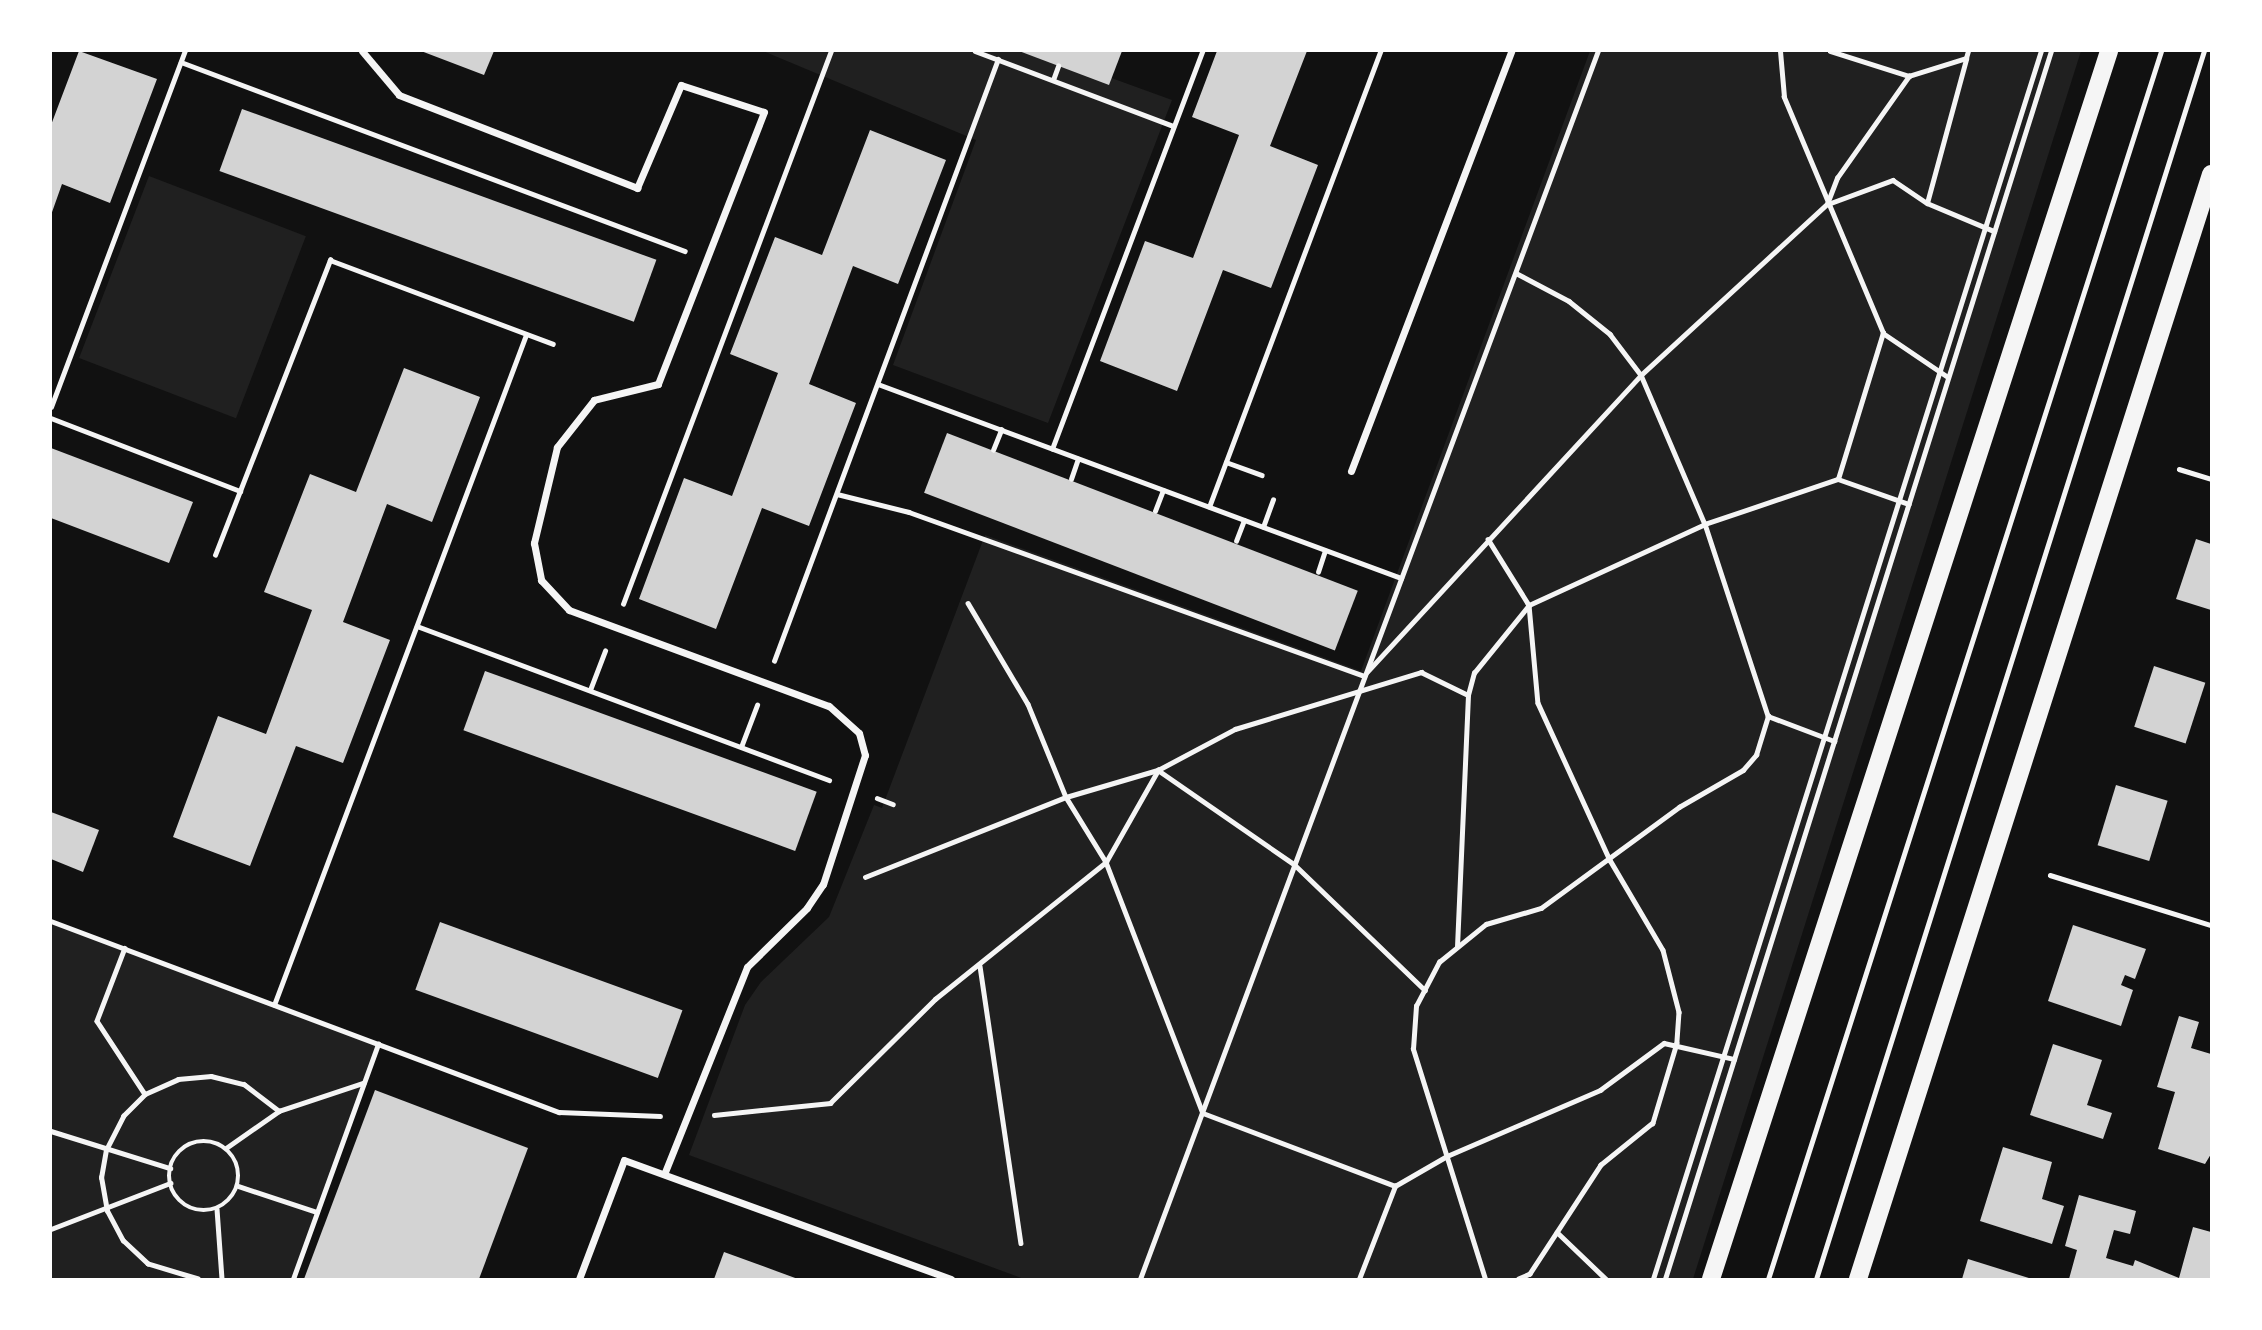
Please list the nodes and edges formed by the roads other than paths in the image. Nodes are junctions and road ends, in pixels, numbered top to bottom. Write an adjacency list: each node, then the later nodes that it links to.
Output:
1 (362, 51): 8 (street)
2 (1511, 51): 7 (street)
3 (2109, 51): 11 (main road)
4 (2161, 51): 12 (lane)
5 (2204, 51): 13 (lane)
6 (2211, 174): 14 (main road)
7 (1351, 471)
8 (664, 1174): 9 (street); 10 (street)
9 (579, 1279)
10 (951, 1279)
11 (1711, 1279)
12 (1768, 1279)
13 (1815, 1279)
14 (1858, 1279)

